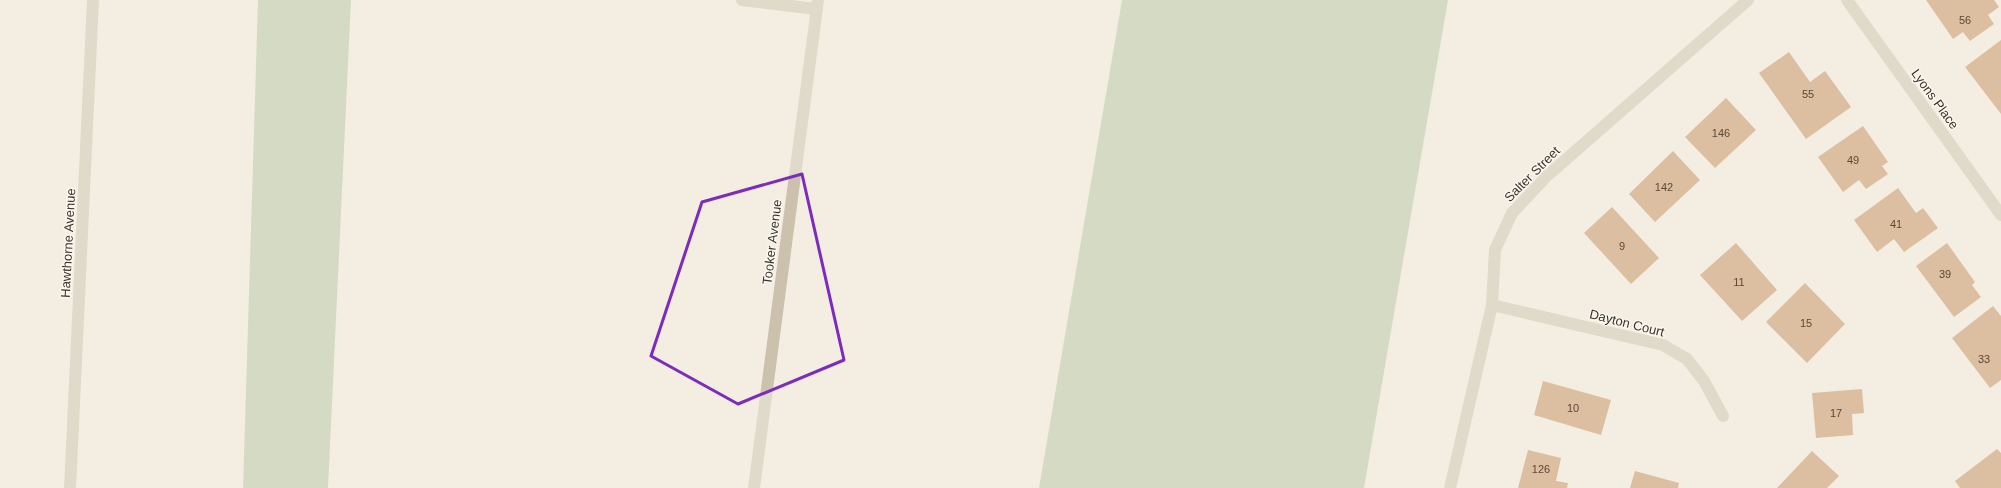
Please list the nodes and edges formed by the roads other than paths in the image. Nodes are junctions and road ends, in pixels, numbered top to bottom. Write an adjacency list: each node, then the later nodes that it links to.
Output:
1 (93, 0): 9 (street, Hawthorne Avenue)
2 (742, 0): 5 (street)
3 (1748, 0): 7 (street, Salter Street)
4 (1847, 0): 6 (street, Lyons Place)
5 (817, 4): 10 (street, Tooker Avenue)
6 (2001, 215)
7 (1492, 305): 8 (street, Dayton Court); 11 (street, Salter Street)
8 (1723, 416)
9 (70, 488)
10 (754, 488)
11 (1450, 488)

